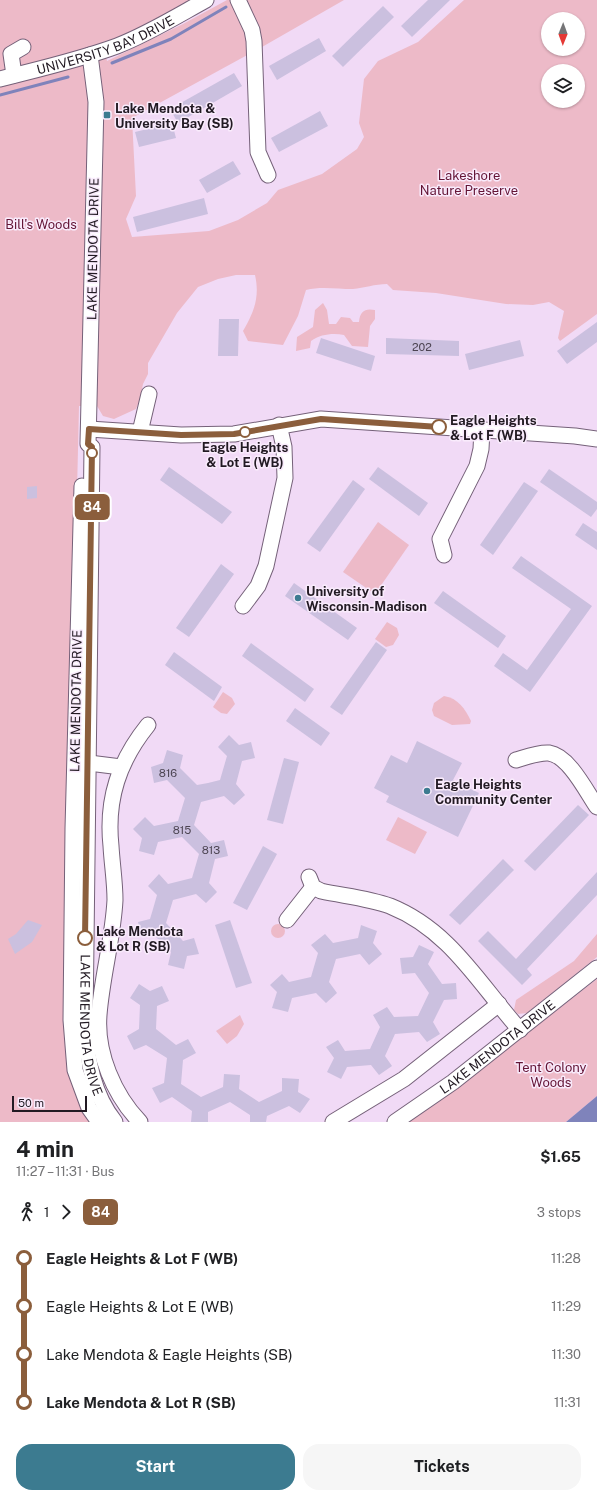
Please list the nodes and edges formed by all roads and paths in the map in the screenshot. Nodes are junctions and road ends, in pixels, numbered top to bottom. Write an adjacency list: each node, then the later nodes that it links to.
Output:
1 (206, 0): 4 (street, UNIVERSITY BAY DRIVE)
2 (238, 0): 6 (street)
3 (23, 47): 5 (street)
4 (93, 51): 5 (street, UNIVERSITY BAY DRIVE); 11 (street, LAKE MENDOTA DRIVE)
5 (7, 77)
6 (268, 175)
7 (149, 394): 10 (street)
8 (279, 425): 9 (street); 10 (street); 14 (street)
9 (482, 430): 12 (street); 13 (street)
10 (140, 432): 11 (street)
11 (88, 436): 17 (street, LAKE MENDOTA DRIVE); 21 (street, LAKE MENDOTA DRIVE)
12 (597, 439)
13 (444, 555)
14 (243, 606)
15 (148, 725): 18 (street)
16 (516, 760): 19 (street)
17 (89, 763): 18 (street); 21 (street, LAKE MENDOTA DRIVE)
18 (121, 767): 22 (street)
19 (597, 807)
20 (287, 920): 24 (street)
21 (78, 959): 22 (street); 26 (street, LAKE MENDOTA DRIVE)
22 (107, 960): 29 (street)
23 (597, 968): 25 (street, LAKE MENDOTA DRIVE)
24 (499, 1004): 25 (street); 30 (street)
25 (520, 1030): 31 (street, LAKE MENDOTA DRIVE)
26 (88, 1088): 27 (street, LAKE MENDOTA DRIVE); 28 (street, LAKE MENDOTA DRIVE)
27 (99, 1122)
28 (115, 1122)
29 (140, 1122)
30 (333, 1122)
31 (395, 1122)

